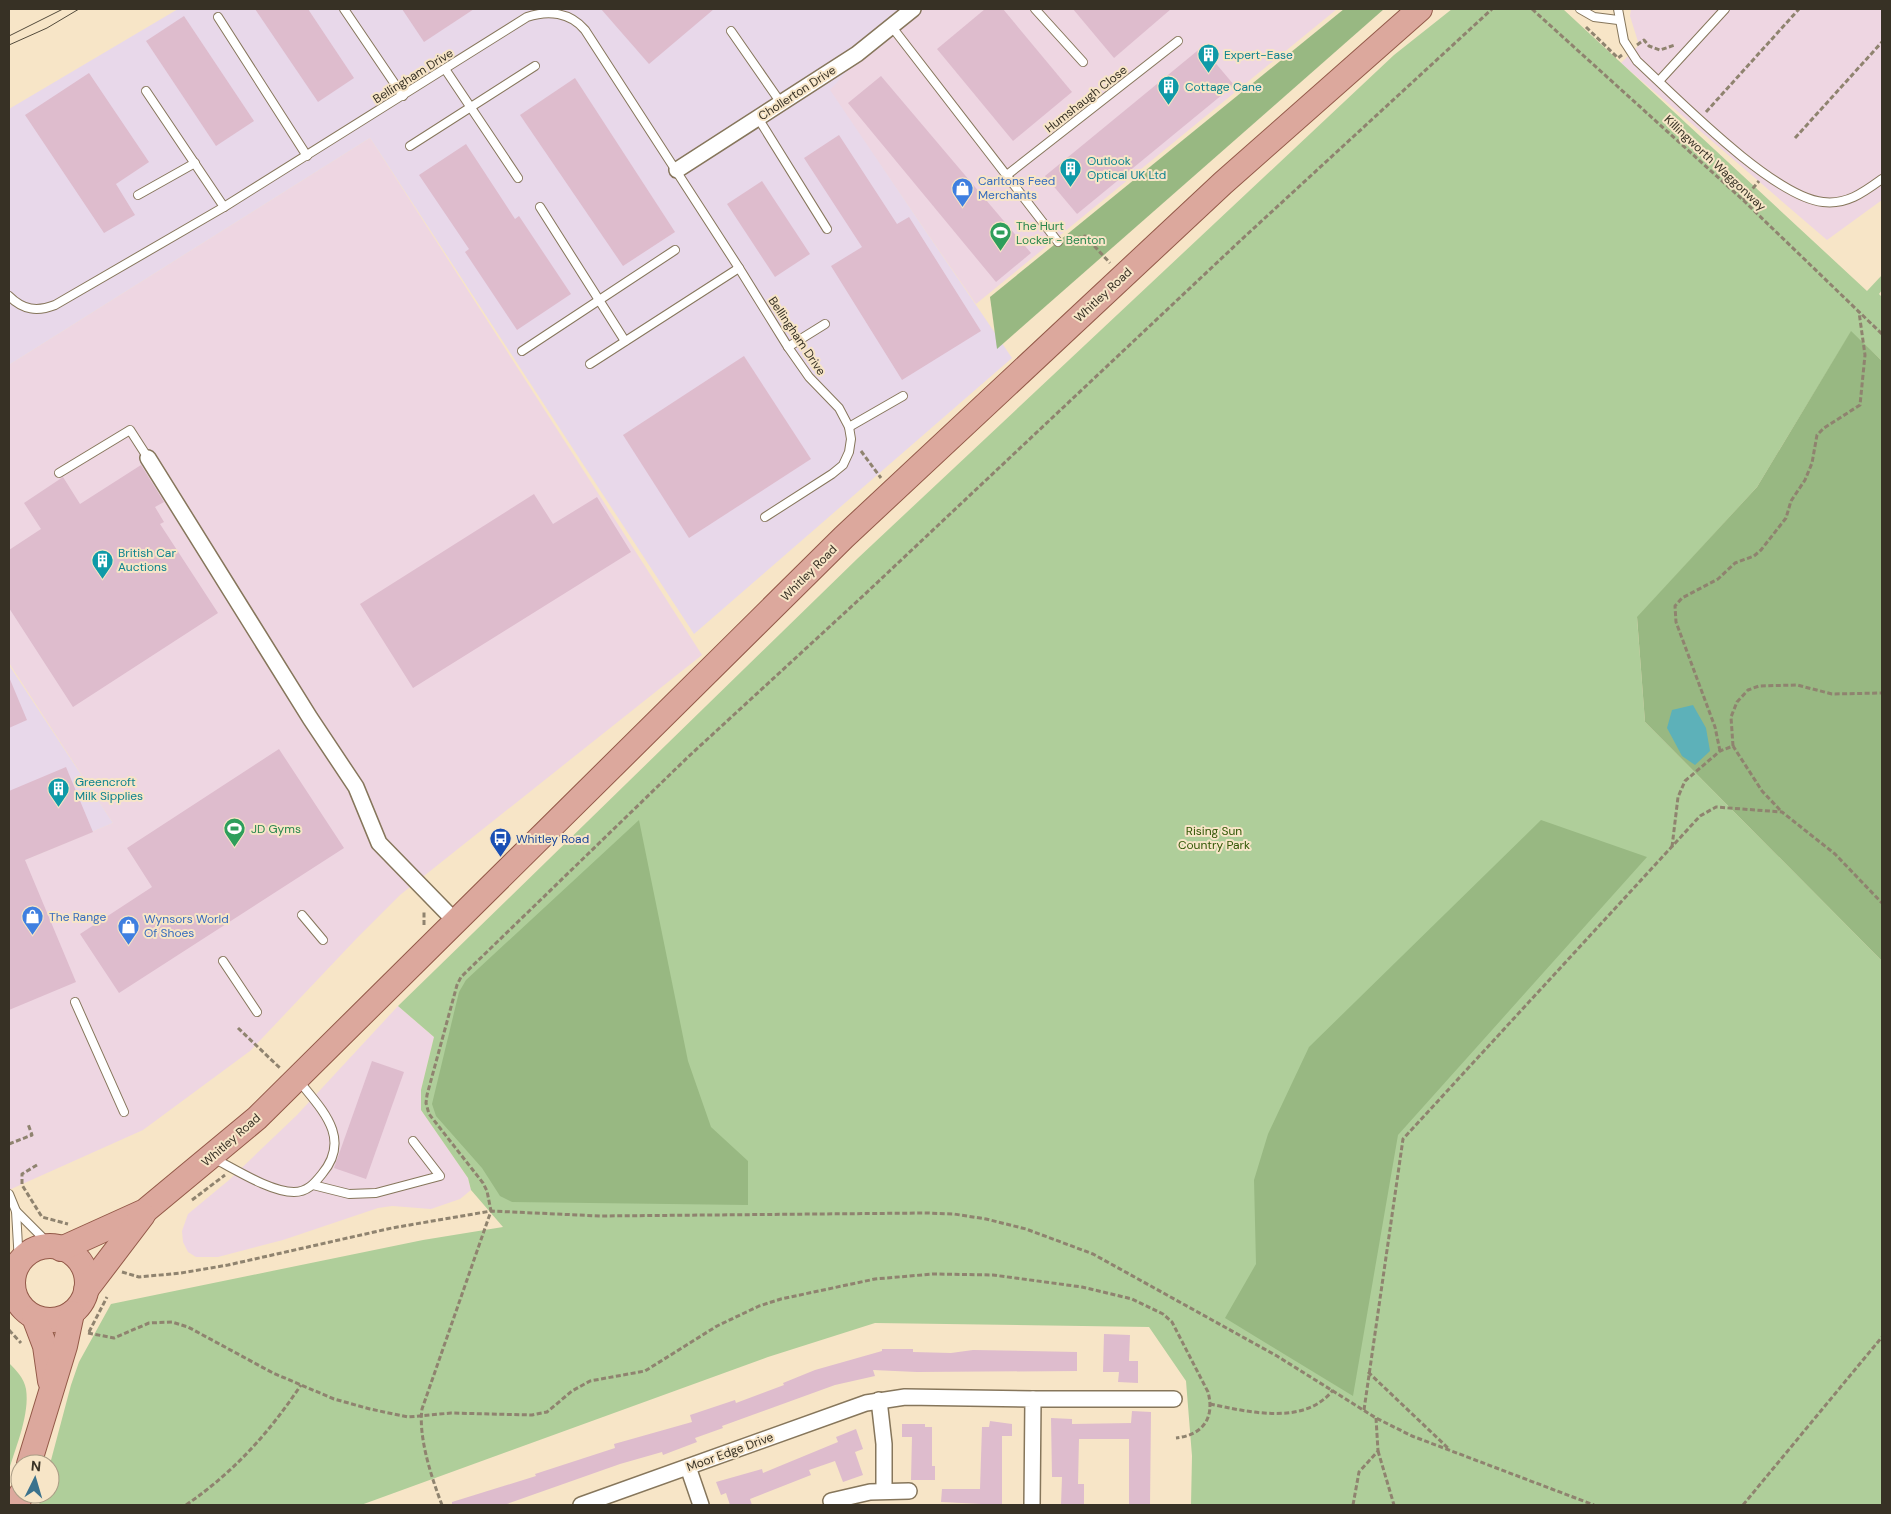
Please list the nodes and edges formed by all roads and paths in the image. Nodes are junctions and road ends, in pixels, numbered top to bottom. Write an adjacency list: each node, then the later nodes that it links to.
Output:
1 (344, 9): 26 (lane)
2 (913, 9): 15 (street, Chollerton Drive)
3 (1035, 9): 21 (lane)
4 (1420, 9): 70 (main road, Whitley Road)
5 (1492, 9): 87 (path)
6 (1532, 9): 49 (path, Killingworth Waggonway)
7 (1580, 9): 13 (lane)
8 (1618, 9): 13 (lane)
9 (1725, 9): 24 (lane)
10 (1799, 9): 30 (path)
11 (557, 11): 23 (lane, Bellingham Drive); 35 (lane, Bellingham Drive)
12 (218, 17): 33 (lane)
13 (1618, 20): 20 (lane)
14 (1580, 21): 20 (path)
15 (892, 27): 27 (street, Chollerton Drive); 36 (lane)
16 (731, 31): 27 (lane)
17 (1681, 40): 20 (path)
18 (1178, 42): 36 (lane, Humshaugh Close)
19 (1882, 42): 31 (path)
20 (1629, 50): 24 (lane)
21 (1083, 62)
22 (534, 66): 28 (lane)
23 (445, 69): 26 (lane, Bellingham Drive); 28 (lane)
24 (1659, 81): 30 (lane)
25 (146, 91): 34 (lane)
26 (403, 96): 33 (lane, Bellingham Drive)
27 (780, 103): 29 (street, Chollerton Drive)
28 (471, 107): 32 (lane); 37 (lane)
29 (758, 118): 35 (street, Chollerton Drive); 42 (lane)
30 (1703, 121): 38 (lane)
31 (1795, 138)
32 (410, 146)
33 (308, 156): 40 (lane, Bellingham Drive)
34 (195, 164): 39 (lane); 40 (lane)
35 (677, 170): 46 (lane, Bellingham Drive)
36 (1007, 175): 43 (lane)
37 (518, 178)
38 (1882, 180)
39 (138, 196)
40 (224, 207): 47 (lane, Bellingham Drive)
41 (540, 207): 48 (lane)
42 (828, 229)
43 (1058, 242): 45 (path)
44 (675, 250): 48 (lane)
45 (1110, 263)
46 (739, 268): 52 (lane); 53 (lane, Bellingham Drive)
47 (9, 296)
48 (600, 301): 52 (lane); 54 (lane)
49 (1859, 312): 51 (path, Killingworth Waggonway); 65 (path)
50 (825, 324): 53 (lane)
51 (1882, 334)
52 (625, 341): 55 (lane)
53 (788, 347): 57 (lane, Bellingham Drive)
54 (522, 351)
55 (590, 364)
56 (903, 396): 57 (lane)
57 (850, 427): 58 (lane, Bellingham Drive)
58 (851, 438): 61 (path); 62 (lane, Bellingham Drive)
59 (148, 458): 60 (lane); 70 (street)
60 (59, 473)
61 (886, 484)
62 (765, 517)
63 (1882, 693): 64 (path)
64 (1733, 746): 65 (path); 66 (path)
65 (1720, 751): 67 (path)
66 (1782, 812): 67 (path); 68 (path)
67 (1672, 847): 99 (path)
68 (1882, 903)
69 (302, 915): 71 (lane)
70 (456, 922): 76 (main road, Whitley Road)
71 (323, 940)
72 (223, 961): 74 (lane)
73 (75, 1002): 77 (lane)
74 (257, 1012)
75 (238, 1028): 76 (path)
76 (292, 1076): 81 (main road, Whitley Road); 83 (lane)
77 (124, 1112)
78 (28, 1124): 80 (path)
79 (413, 1141): 83 (lane)
80 (9, 1144)
81 (212, 1158): 83 (lane); 86 (main road, Whitley Road)
82 (37, 1165): 88 (path)
83 (313, 1185)
84 (9, 1194): 85 (lane)
85 (16, 1211): 89 (lane); 91 (lane)
86 (145, 1211): 89 (main road, Whitley Road); 90 (main road, Whitley Road)
87 (491, 1211): 90 (path); 102 (path); 108 (path)
88 (76, 1225)
89 (57, 1248): 91 (main road); 92 (main road)
90 (105, 1264): 92 (main road, Whitley Road)
91 (15, 1267): 93 (main road)
92 (86, 1290): 94 (main road)
93 (21, 1310): 94 (main road); 101 (main road)
94 (72, 1313): 101 (main road)
95 (9, 1330): 98 (path)
96 (88, 1333): 100 (path)
97 (1882, 1337): 126 (path)
98 (22, 1344)
99 (1368, 1372): 107 (path); 112 (path)
100 (302, 1385): 108 (path); 118 (path)
101 (51, 1386): 113 (main road)
102 (1333, 1390): 106 (path); 107 (path)
103 (1033, 1398): 104 (street, Moor Edge Drive); 105 (street, Moor Edge Drive); 122 (street)
104 (1174, 1399)
105 (879, 1400): 114 (street, Moor Edge Drive); 115 (street)
106 (1210, 1404): 108 (path); 110 (path)
107 (1364, 1410): 109 (path)
108 (421, 1417): 119 (path)
109 (1376, 1418): 111 (path); 112 (path)
110 (1176, 1438)
111 (1378, 1451): 123 (path); 124 (path)
112 (1451, 1451): 125 (path)
113 (32, 1454)
114 (688, 1467): 120 (street, Moor Edge Drive); 121 (street)
115 (884, 1490): 116 (street); 117 (street)
116 (909, 1491)
117 (831, 1500)
118 (186, 1505)
119 (442, 1505)
120 (581, 1505)
121 (701, 1505)
122 (1032, 1505)
123 (1353, 1505)
124 (1394, 1505)
125 (1594, 1505)
126 (1744, 1505)

